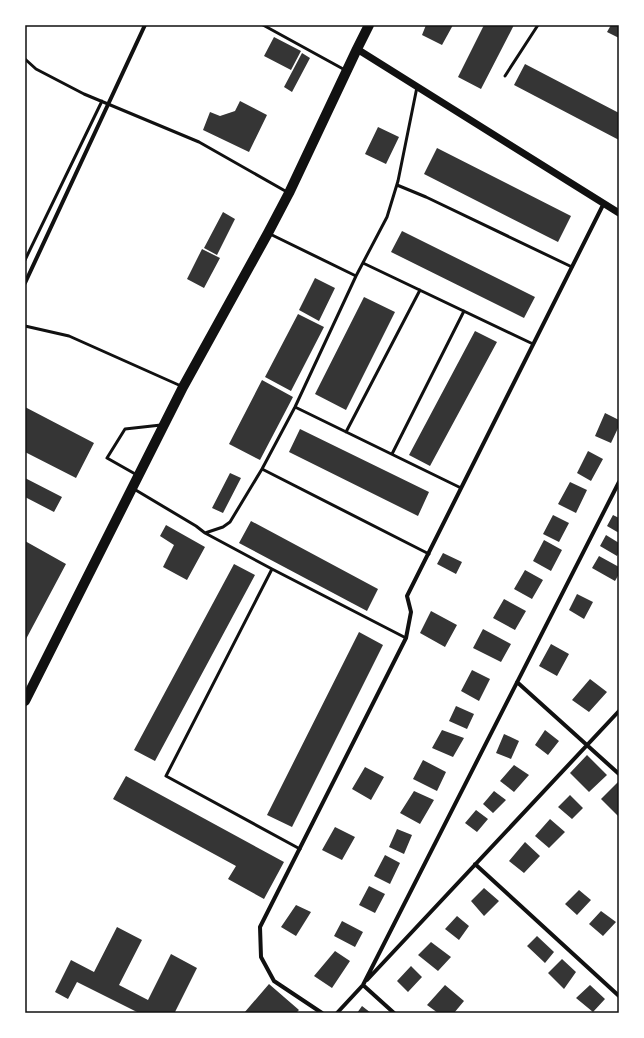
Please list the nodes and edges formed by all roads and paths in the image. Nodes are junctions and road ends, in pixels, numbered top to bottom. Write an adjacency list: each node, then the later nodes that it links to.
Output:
1 (145, 25): 20 (street)
2 (264, 25): 7 (lane)
3 (369, 25): 5 (main road)
4 (538, 25): 8 (lane)
5 (356, 49): 7 (main road); 9 (street)
6 (25, 59): 10 (lane)
7 (346, 70): 12 (main road)
8 (505, 76)
9 (417, 88): 11 (lane); 13 (street)
10 (102, 101): 12 (lane); 16 (lane)
11 (396, 185): 17 (lane); 18 (lane)
12 (289, 193): 15 (main road)
13 (604, 203): 14 (street); 18 (street)
14 (619, 213)
15 (268, 234): 19 (lane); 25 (main road)
16 (25, 260)
17 (363, 263): 19 (lane); 21 (lane)
18 (572, 267): 24 (street)
19 (356, 276): 26 (lane)
20 (25, 283)
21 (420, 290): 22 (lane); 28 (lane)
22 (464, 311): 24 (lane); 29 (lane)
23 (25, 326): 25 (lane)
24 (533, 344): 34 (street)
25 (183, 386): 27 (main road)
26 (295, 407): 28 (lane); 30 (lane)
27 (164, 425): 31 (main road); 31 (lane)
28 (346, 432): 29 (lane)
29 (392, 454): 34 (lane)
30 (262, 469): 35 (lane); 36 (lane)
31 (138, 476): 33 (main road)
32 (619, 482): 39 (street)
33 (132, 487): 35 (lane); 40 (main road)
34 (461, 488): 36 (street)
35 (205, 533): 37 (lane)
36 (429, 554): 38 (street)
37 (272, 569): 38 (lane); 44 (lane)
38 (406, 638): 44 (street)
39 (517, 682): 42 (street); 46 (street)
40 (25, 701)
41 (619, 711): 42 (street)
42 (587, 745): 43 (street); 45 (street)
43 (619, 774)
44 (300, 849): 48 (street)
45 (475, 864): 46 (street); 47 (street)
46 (362, 985): 49 (street); 50 (street)
47 (619, 996)
48 (322, 1013)
49 (337, 1013)
50 (394, 1013)

